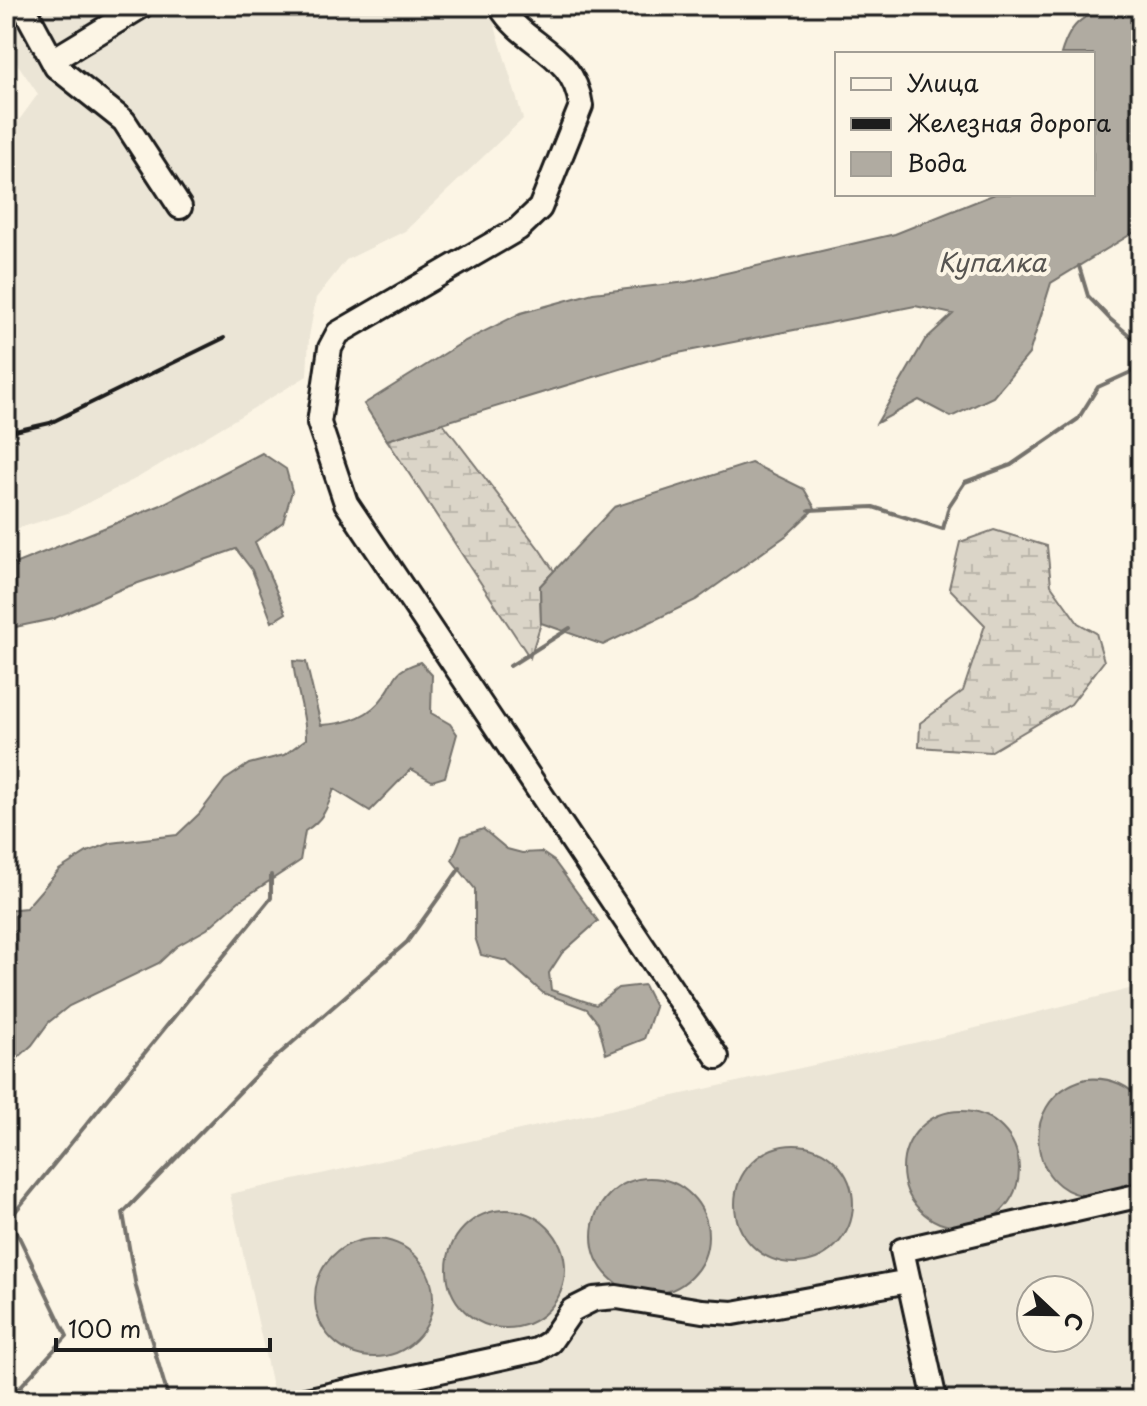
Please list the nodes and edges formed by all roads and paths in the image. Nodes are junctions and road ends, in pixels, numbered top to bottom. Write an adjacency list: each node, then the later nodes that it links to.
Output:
1 (23, 6): 4 (street)
2 (142, 6): 4 (street)
3 (500, 6): 6 (street)
4 (53, 60): 5 (street)
5 (180, 207)
6 (717, 1057)
7 (1141, 1195): 8 (street)
8 (909, 1281): 9 (street); 10 (street)
9 (306, 1400)
10 (935, 1400)

